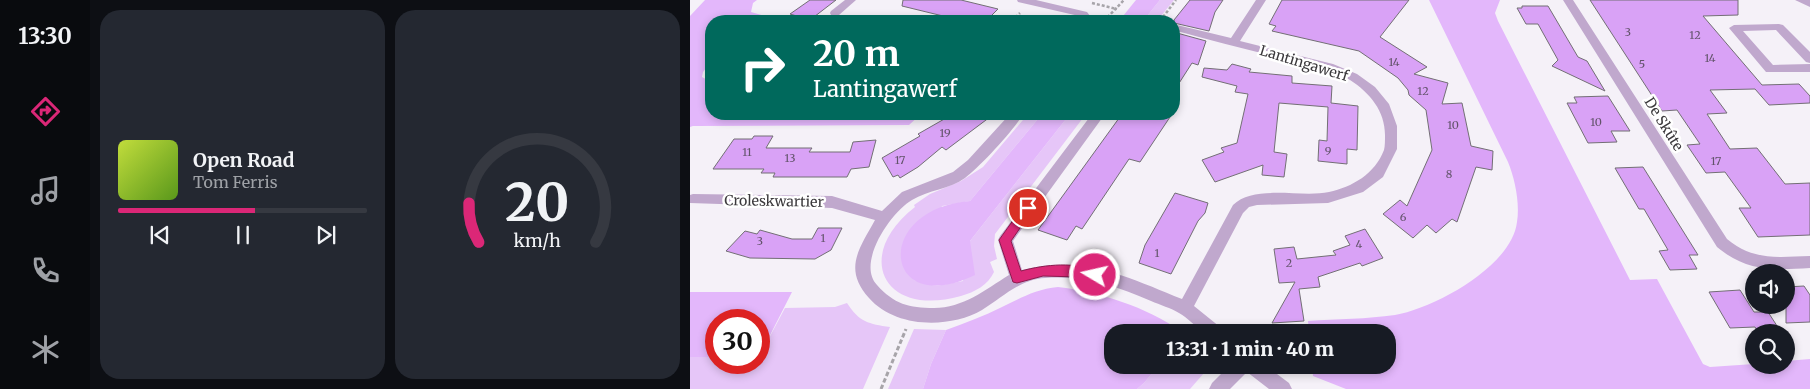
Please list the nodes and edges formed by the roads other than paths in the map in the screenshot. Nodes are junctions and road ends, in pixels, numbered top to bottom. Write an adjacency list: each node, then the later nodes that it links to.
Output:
1 (851, 0): 8 (street)
2 (1022, 0): 6 (street)
3 (1261, 0): 11 (street)
4 (1568, 0): 19 (street, De Skûte)
5 (1800, 0): 7 (street)
6 (1042, 2): 9 (street)
7 (1810, 4)
8 (835, 13)
9 (1084, 15)
10 (1180, 28): 11 (street, Lantingawerf)
11 (1234, 42): 21 (street, Lantingawerf)
12 (1804, 46): 13 (street); 14 (street)
13 (1810, 59)
14 (1810, 68)
15 (1012, 120): 18 (street)
16 (1095, 120): 20 (street)
17 (693, 200): 18 (street, Croleskwartier)
18 (884, 217): 20 (street)
19 (1810, 262)
20 (1017, 278): 21 (street)
21 (1185, 308): 22 (street)
22 (1204, 324)
23 (1233, 374): 25 (street)
24 (1264, 374): 26 (street)
25 (1218, 389)
26 (1283, 389)

